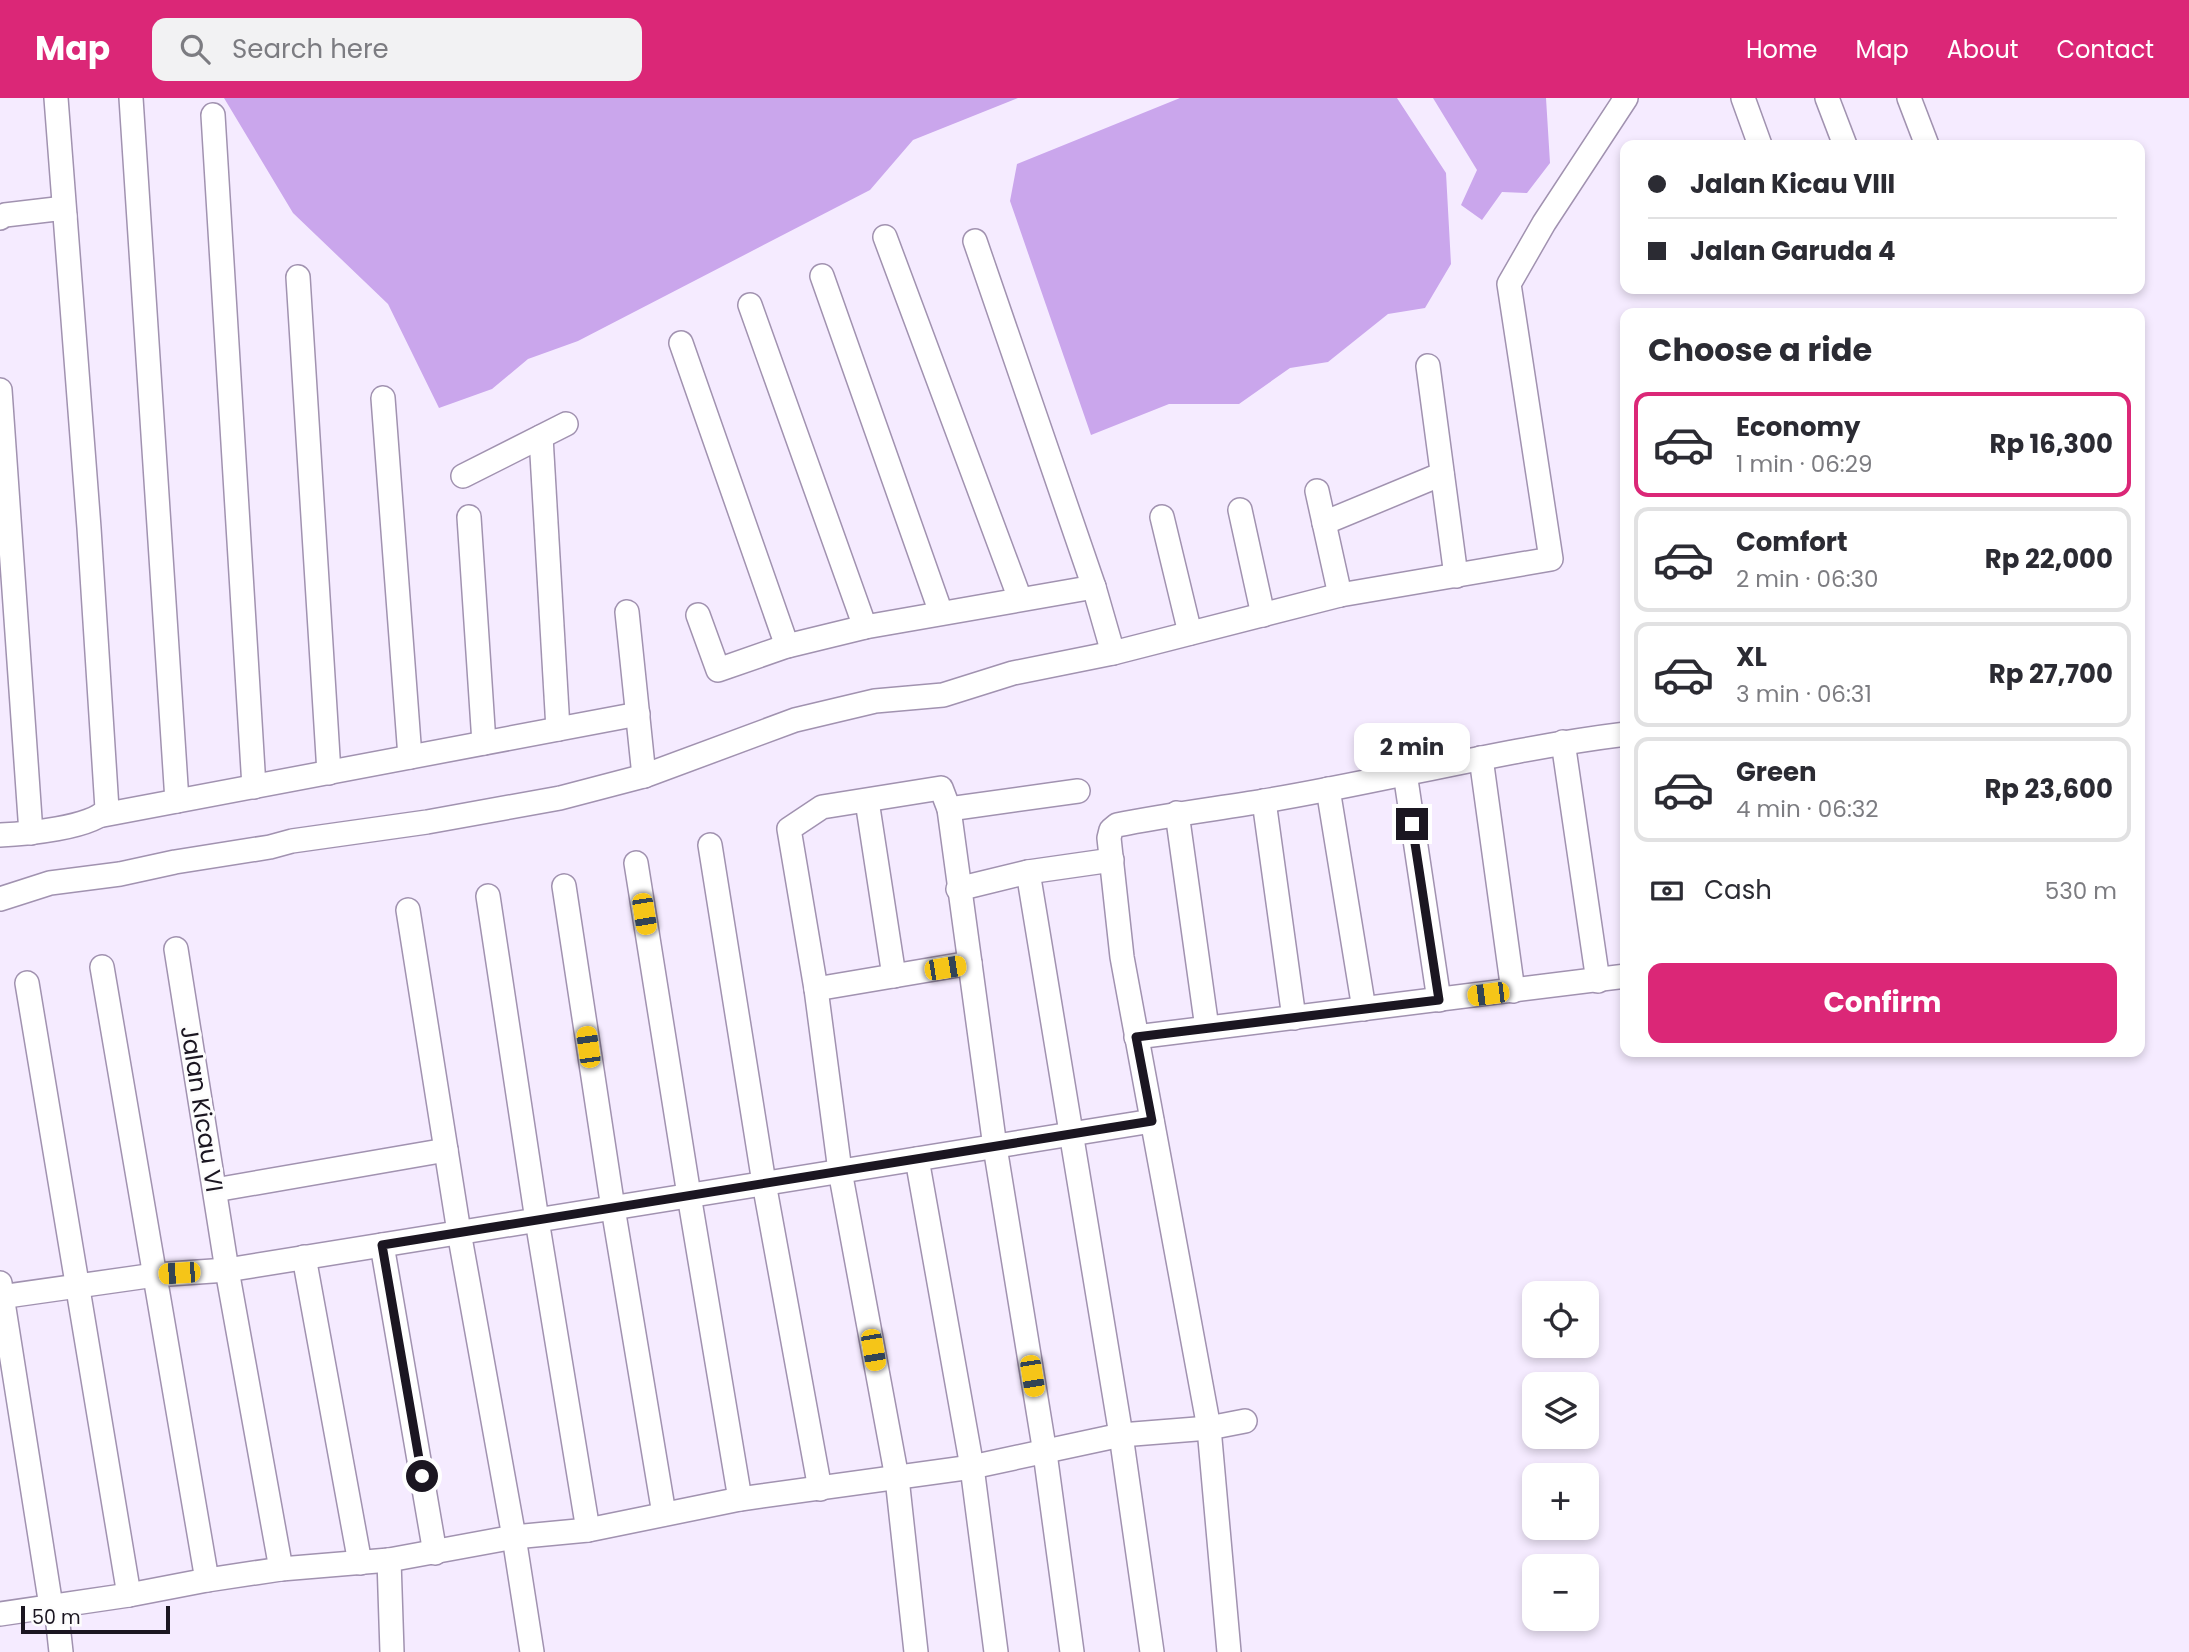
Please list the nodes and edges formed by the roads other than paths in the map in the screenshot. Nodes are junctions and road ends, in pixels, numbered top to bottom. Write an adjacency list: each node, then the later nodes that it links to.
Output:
1 (56, 98): 11 (street)
2 (131, 98): 57 (street)
3 (1626, 98): 32 (street)
4 (1743, 98): 8 (street)
5 (1826, 98): 9 (street)
6 (1909, 98): 10 (street)
7 (213, 115): 54 (street)
8 (1758, 140)
9 (1843, 140)
10 (1925, 140)
11 (65, 216): 12 (street); 62 (street)
12 (0, 218)
13 (885, 237): 35 (street)
14 (975, 241): 33 (street)
15 (822, 276): 37 (street)
16 (298, 277): 51 (street)
17 (750, 305): 40 (street)
18 (681, 343): 42 (street)
19 (1428, 366): 24 (street)
20 (0, 390): 31 (street)
21 (383, 398): 49 (street)
22 (566, 424): 23 (street)
23 (541, 437): 25 (street); 45 (street)
24 (1443, 474): 30 (street); 32 (street)
25 (463, 476)
26 (1317, 491): 30 (street)
27 (1240, 510): 39 (street)
28 (469, 517): 48 (street)
29 (1162, 517): 41 (street)
30 (1324, 523): 34 (street)
31 (6, 554): 63 (street)
32 (1456, 576): 34 (street)
33 (1094, 587): 35 (street); 43 (street)
34 (1340, 595): 39 (street)
35 (1020, 599): 37 (street)
36 (627, 612): 44 (street)
37 (941, 613): 40 (street)
38 (698, 615): 42 (street)
39 (1264, 615): 41 (street)
40 (865, 628): 42 (street)
41 (1190, 633): 43 (street)
42 (787, 646)
43 (1113, 653): 53 (street)
44 (638, 714): 45 (street); 53 (street)
45 (558, 729): 48 (street)
46 (1620, 735): 47 (street)
47 (1563, 741): 50 (street); 79 (street)
48 (484, 743): 49 (street)
49 (410, 757): 51 (street)
50 (1481, 758): 52 (street); 82 (street)
51 (329, 773): 54 (street)
52 (1405, 774): 55 (street); 83 (street)
53 (644, 776): 72 (street)
54 (254, 787): 57 (street)
55 (1328, 789): 59 (street); 84 (street)
56 (1078, 791): 60 (street)
57 (177, 801): 62 (street)
58 (867, 801): 60 (street); 77 (street); 81 (street)
59 (1264, 801): 61 (street); 85 (street)
60 (949, 809): 70 (street)
61 (1177, 813): 66 (street); 86 (street)
62 (103, 815): 63 (street)
63 (31, 833): 64 (street)
64 (0, 835)
65 (710, 845): 94 (street)
66 (1112, 860): 68 (street); 87 (street)
67 (636, 863): 96 (street)
68 (1028, 872): 70 (street); 89 (street)
69 (564, 886): 97 (street)
70 (958, 889): 75 (street)
71 (488, 896): 98 (street)
72 (0, 899)
73 (408, 910): 91 (street)
74 (176, 949): 95 (street, Jalan Kicau VI)
75 (970, 963): 77 (street); 90 (street)
76 (102, 967): 103 (street)
77 (894, 976): 81 (street)
78 (1620, 977): 79 (street)
79 (1598, 981): 82 (street)
80 (27, 983): 104 (street)
81 (816, 989): 93 (street)
82 (1513, 991): 83 (street)
83 (1439, 1000): 84 (street)
84 (1364, 1009): 85 (street)
85 (1294, 1018): 86 (street)
86 (1207, 1028): 87 (street)
87 (1136, 1037): 88 (street)
88 (1152, 1121): 89 (street); 107 (street)
89 (1071, 1134): 90 (street); 108 (street)
90 (995, 1147): 92 (street); 109 (street)
91 (446, 1150): 95 (street); 99 (street)
92 (917, 1159): 93 (street); 110 (street)
93 (841, 1171): 94 (street); 111 (street)
94 (764, 1183): 96 (street); 112 (street)
95 (215, 1191): 102 (street, Jalan Kicau VI)
96 (689, 1195): 97 (street); 113 (street)
97 (613, 1208): 98 (street); 114 (street)
98 (537, 1220): 99 (street); 115 (street)
99 (459, 1232): 100 (street); 116 (street)
100 (382, 1245): 101 (street); 117 (street)
101 (304, 1257): 102 (street); 119 (street)
102 (228, 1269): 103 (street); 120 (street, Jalan Kicau VI)
103 (155, 1275): 104 (street); 121 (street)
104 (76, 1285): 105 (street); 122 (street)
105 (1, 1293): 123 (street)
106 (1245, 1421): 107 (street)
107 (1209, 1427): 108 (street); 132 (street)
108 (1121, 1435): 109 (street); 131 (street)
109 (1045, 1453): 110 (street); 130 (street)
110 (972, 1467): 111 (street); 129 (street)
111 (897, 1478): 112 (street); 128 (street)
112 (820, 1489): 113 (street)
113 (740, 1499): 114 (street)
114 (664, 1514): 115 (street)
115 (588, 1530): 116 (street)
116 (514, 1537): 117 (street); 127 (street)
117 (435, 1553): 118 (street)
118 (389, 1560): 119 (street); 126 (street)
119 (360, 1563): 120 (street)
120 (281, 1569): 121 (street)
121 (207, 1580): 122 (street)
122 (129, 1595): 123 (street)
123 (53, 1606): 124 (street); 125 (street)
124 (0, 1614)
125 (61, 1652)
126 (392, 1652)
127 (532, 1652)
128 (916, 1652)
129 (996, 1652)
130 (1072, 1652)
131 (1152, 1652)
132 (1229, 1652)

